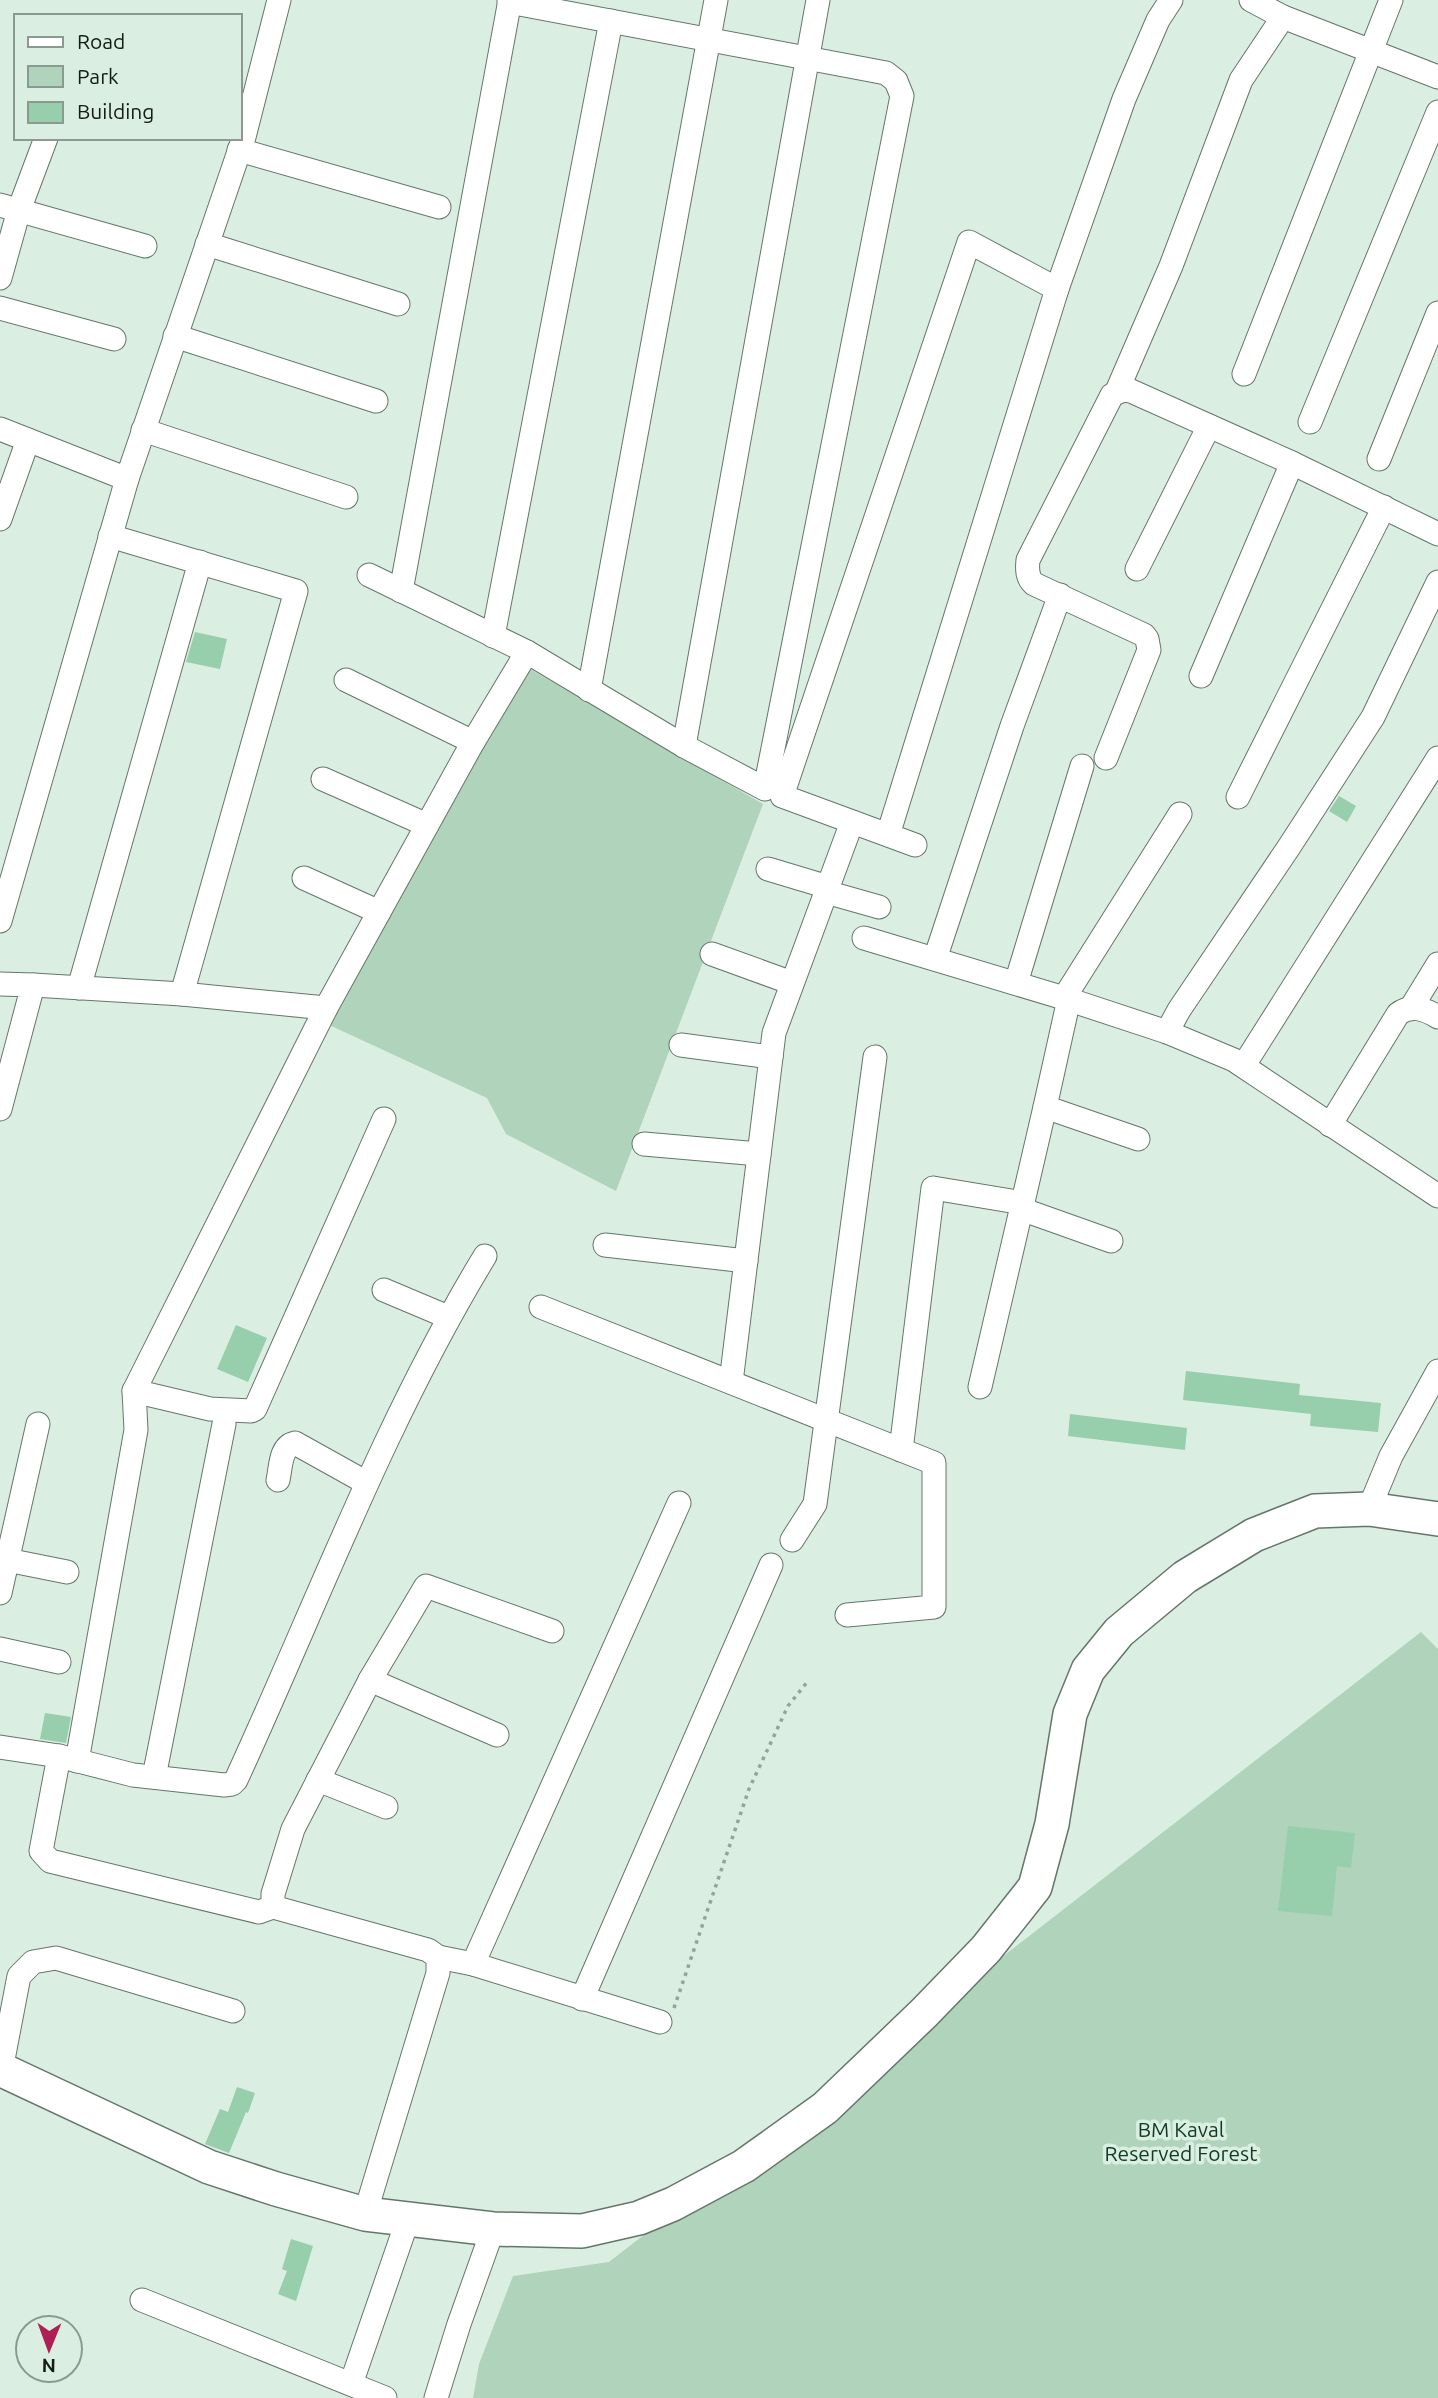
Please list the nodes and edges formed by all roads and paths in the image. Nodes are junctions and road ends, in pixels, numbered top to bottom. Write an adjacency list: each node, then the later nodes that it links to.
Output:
1 (279, 0): 15 (street)
2 (716, 0): 10 (street)
3 (818, 0): 12 (street)
4 (1171, 0): 24 (street)
5 (1251, 0): 8 (street)
6 (1391, 0): 11 (street)
7 (509, 1): 9 (street); 50 (street)
8 (1283, 17): 11 (street); 31 (street)
9 (611, 21): 10 (street); 52 (street)
10 (708, 40): 12 (street); 56 (street)
11 (1370, 51): 13 (street); 30 (street)
12 (808, 58): 58 (street); 58 (street)
13 (1438, 77)
14 (1438, 112): 33 (street)
15 (242, 139)
16 (45, 140): 20 (street)
17 (242, 140): 18 (street)
18 (239, 150): 19 (street); 21 (street)
19 (439, 207)
20 (9, 208): 22 (street); 23 (street)
21 (207, 244): 25 (street); 28 (street)
22 (145, 246)
23 (0, 278)
24 (1056, 289): 65 (street); 67 (street)
25 (398, 303)
26 (0, 308): 29 (street)
27 (1438, 313): 38 (street)
28 (176, 336): 32 (street); 36 (street)
29 (114, 339)
30 (1244, 374)
31 (1116, 391): 34 (street); 51 (street)
32 (376, 401)
33 (1310, 422)
34 (1209, 426): 39 (street); 47 (street)
35 (0, 429): 37 (street)
36 (144, 430): 40 (street); 41 (street)
37 (28, 440): 40 (street); 43 (street)
38 (1379, 459)
39 (1292, 463): 42 (street); 54 (street)
40 (127, 479): 45 (street)
41 (346, 497)
42 (1384, 507): 44 (street); 63 (street)
43 (0, 519)
44 (1438, 534)
45 (110, 536): 46 (street); 74 (street)
46 (200, 562): 83 (street); 84 (street)
47 (1137, 569)
48 (369, 575): 50 (street)
49 (1438, 582): 89 (street)
50 (401, 591): 52 (street)
51 (1060, 595): 59 (street); 77 (street)
52 (493, 636): 53 (street)
53 (527, 652): 56 (street); 57 (street)
54 (1202, 677)
55 (346, 680): 57 (street)
56 (589, 690): 58 (street)
57 (474, 742): 66 (street)
58 (684, 746)
59 (1106, 758)
60 (1438, 758): 93 (street)
61 (1082, 766): 80 (street)
62 (323, 779): 66 (street)
63 (1238, 797)
64 (1180, 814): 85 (street)
65 (852, 822): 67 (street); 71 (street)
66 (427, 825): 73 (street)
67 (888, 835): 68 (street)
68 (915, 845)
69 (768, 869): 71 (street)
70 (304, 878): 73 (street)
71 (827, 889): 72 (street); 79 (street)
72 (879, 907)
73 (379, 912): 86 (street)
74 (0, 920)
75 (864, 938): 77 (street)
76 (712, 954): 79 (street)
77 (934, 959): 80 (street)
78 (1438, 964): 87 (street)
79 (792, 983): 91 (street)
80 (1016, 983): 85 (street)
81 (0, 984): 82 (street)
82 (33, 985): 83 (street); 95 (street)
83 (79, 988): 84 (street)
84 (182, 994): 86 (street)
85 (1066, 999): 89 (street); 94 (street)
86 (327, 1008): 113 (street)
87 (1410, 1008): 88 (street); 97 (street)
88 (1438, 1017)
89 (1167, 1032): 93 (street)
90 (681, 1045): 91 (street)
91 (771, 1057): 100 (street)
92 (875, 1057): 114 (street)
93 (1244, 1065): 97 (street)
94 (1045, 1107): 98 (street); 102 (street)
95 (0, 1109)
96 (384, 1119): 113 (street)
97 (1330, 1125): 101 (street)
98 (1138, 1139)
99 (644, 1144): 100 (street)
100 (759, 1154): 106 (street)
101 (1438, 1196)
102 (1022, 1206): 103 (street); 112 (street); 117 (street)
103 (1111, 1241)
104 (605, 1245): 106 (street)
105 (485, 1256): 109 (street)
106 (746, 1261): 111 (street)
107 (384, 1290): 109 (street)
108 (541, 1307): 111 (street)
109 (448, 1317): 119 (street)
110 (1438, 1371): 121 (street)
111 (731, 1382): 114 (street)
112 (980, 1387)
113 (134, 1391): 136 (street)
114 (826, 1420): 117 (street); 123 (street)
115 (37, 1424): 124 (street)
116 (224, 1424): 137 (street)
117 (901, 1450): 128 (street)
118 (278, 1480): 119 (street)
119 (365, 1482): 137 (street)
120 (679, 1503): 142 (street)
121 (1369, 1509): 122 (main road); 149 (main road)
122 (1438, 1518)
123 (792, 1540)
124 (7, 1560): 126 (street); 127 (street)
125 (771, 1565): 143 (street)
126 (67, 1572)
127 (0, 1593)
128 (847, 1615)
129 (552, 1631): 132 (street)
130 (0, 1649): 131 (street)
131 (59, 1662)
132 (370, 1680): 134 (street); 138 (street)
133 (808, 1681): 145 (path)
134 (497, 1735)
135 (0, 1747): 136 (street)
136 (68, 1758): 137 (street); 140 (street)
137 (154, 1777)
138 (318, 1780): 139 (street); 140 (street)
139 (386, 1807)
140 (273, 1908): 141 (street)
141 (438, 1957): 142 (street); 147 (street)
142 (473, 1964): 143 (street)
143 (582, 1999): 145 (street)
144 (233, 2011): 146 (street)
145 (660, 2022)
146 (0, 2069): 147 (main road)
147 (365, 2214): 148 (main road)
148 (408, 2219): 149 (main road); 151 (street)
149 (493, 2229): 153 (street)
150 (142, 2300): 151 (street)
151 (351, 2384): 152 (street)
152 (385, 2398)
153 (436, 2398)

